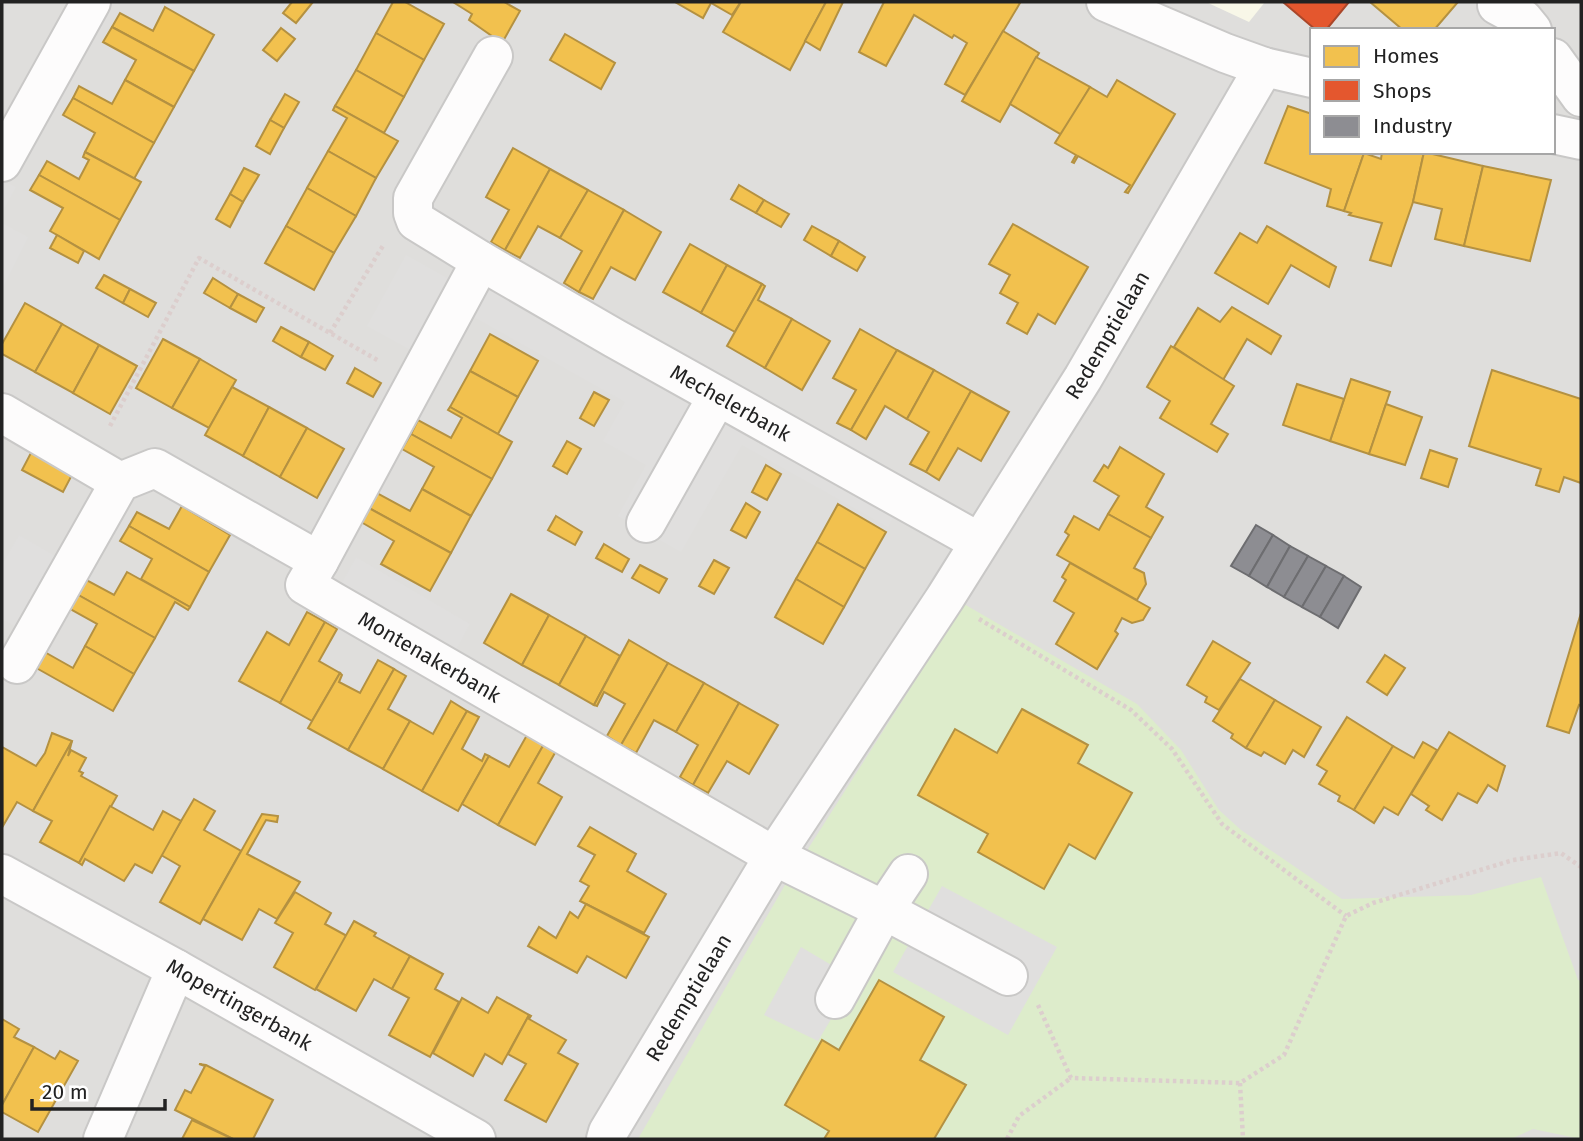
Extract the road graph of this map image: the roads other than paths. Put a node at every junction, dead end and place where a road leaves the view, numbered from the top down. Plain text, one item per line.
1 (90, 2) edge
2 (1106, 2) edge
3 (1491, 12) edge
4 (1530, 28) edge
5 (493, 56) dead end
6 (1555, 61) edge
7 (1264, 67) junction
8 (1310, 78) edge
9 (1581, 97) edge
10 (1555, 134) edge
11 (1581, 140) edge
12 (2, 162) edge
13 (481, 261) junction
14 (716, 397) junction
15 (2, 413) edge
16 (105, 473) junction
17 (646, 523) dead end
18 (979, 542) junction
19 (319, 561) junction
20 (17, 664) dead end
21 (774, 856) junction
22 (2, 874) edge
23 (908, 874) dead end
24 (884, 910) junction
25 (176, 969) junction
26 (1008, 976) road end
27 (835, 999) dead end
28 (103, 1139) edge
29 (476, 1139) edge
30 (606, 1139) edge

1 - 12 street
2 - 7 street
3 - 4 street
5 - 13 street, Mechelerbank
6 - 9 street
7 - 8 street
7 - 18 street, Redemptielaan
10 - 11 street
13 - 14 street, Mechelerbank
13 - 19 street
14 - 17 street
14 - 18 street, Mechelerbank
15 - 16 street
16 - 19 street
16 - 20 street
18 - 21 street, Redemptielaan
19 - 21 street, Montenakerbank
21 - 24 street
21 - 30 street, Redemptielaan
22 - 25 street, Mopertingerbank
23 - 24 street
24 - 26 street
24 - 27 street
25 - 28 street
25 - 29 street, Mopertingerbank

